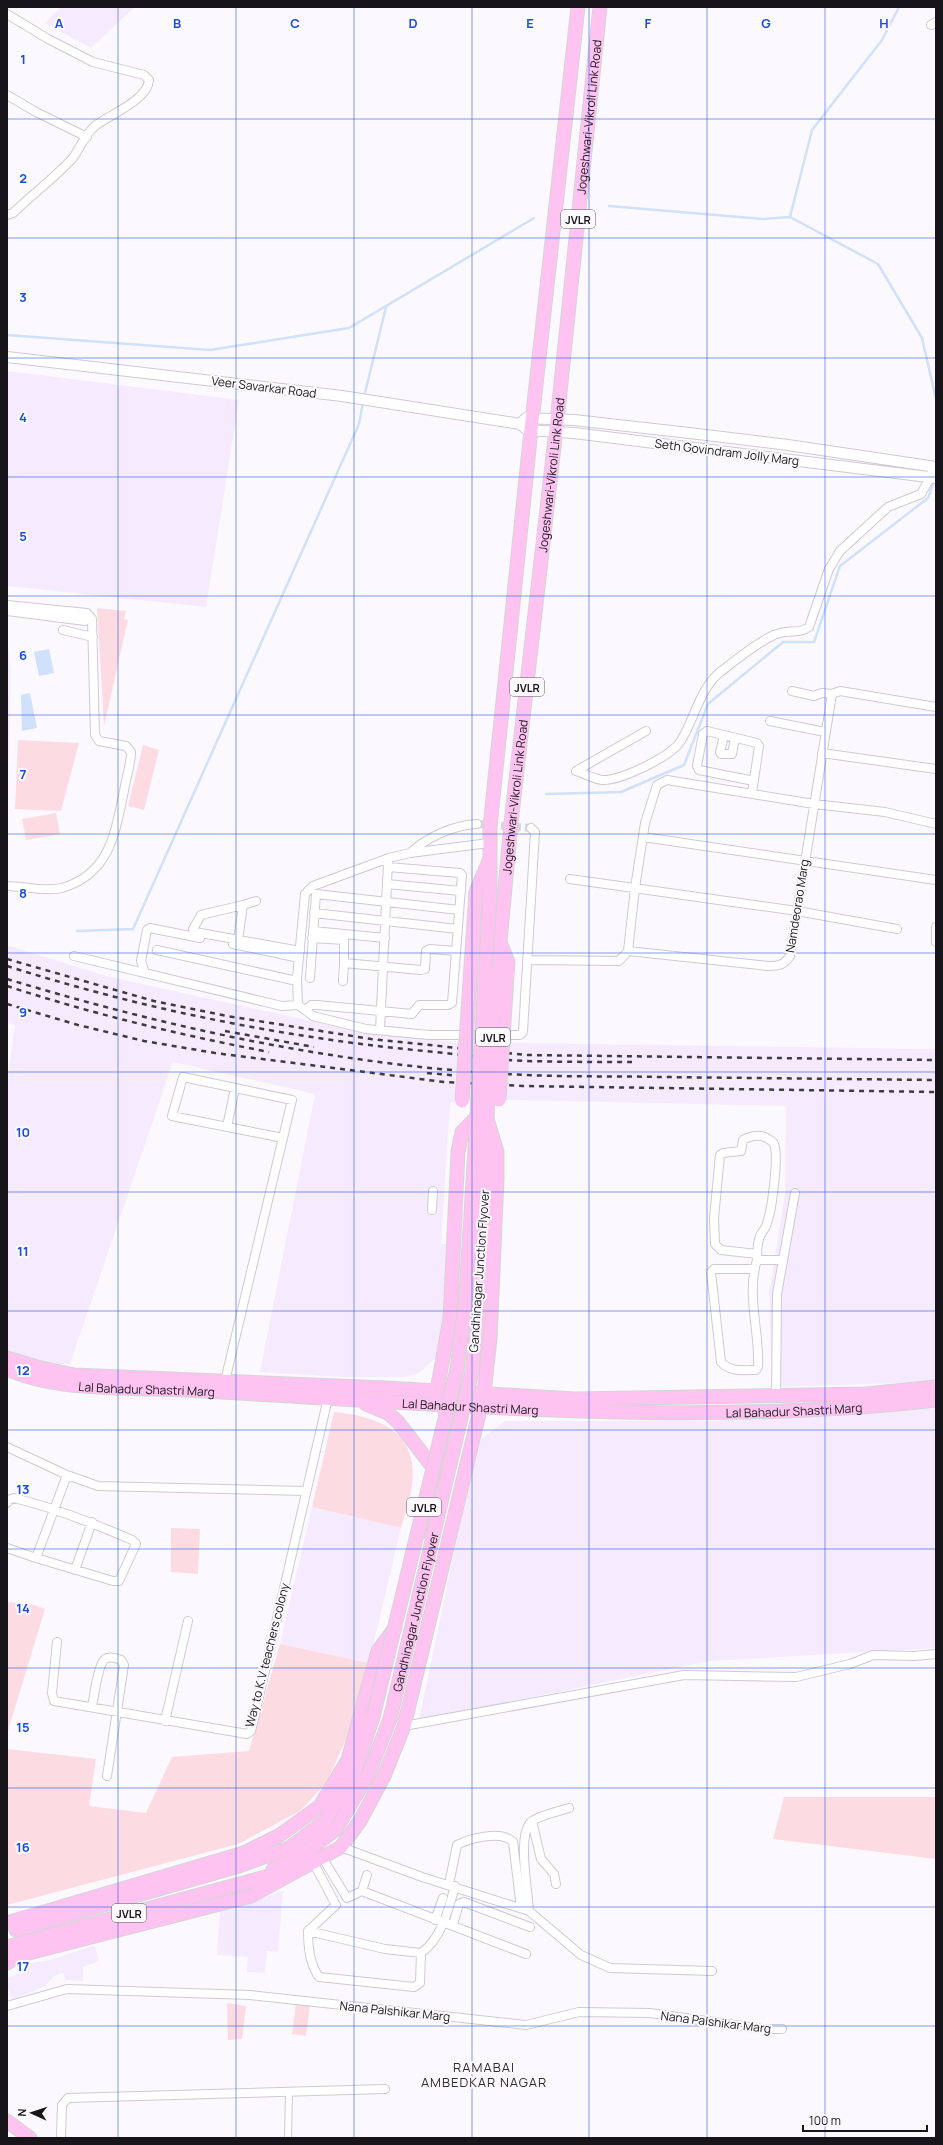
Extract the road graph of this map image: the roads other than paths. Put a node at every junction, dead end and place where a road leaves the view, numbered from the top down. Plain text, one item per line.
1 (578, 7) edge
2 (600, 7) edge
3 (7, 14) edge
4 (7, 95) edge
5 (87, 137) junction
6 (7, 215) edge
7 (7, 357) edge
8 (528, 424) junction
9 (557, 425) junction
10 (934, 467) edge
11 (933, 478) edge
12 (7, 605) edge
13 (7, 611) edge
14 (31, 611) junction
15 (63, 630) dead end
16 (93, 637) junction
17 (792, 692) dead end
18 (832, 694) junction
19 (936, 707) edge
20 (770, 721) dead end
21 (646, 731) dead end
22 (825, 732) junction
23 (724, 735) junction
24 (735, 738) junction
25 (822, 753) junction
26 (936, 768) edge
27 (754, 781) junction
28 (752, 793) junction
29 (814, 804) junction
30 (477, 824) tunnel mouth
31 (936, 824) edge
32 (531, 828) dead end
33 (643, 837) junction
34 (489, 843) junction
35 (410, 853) junction
36 (389, 858) junction
37 (491, 858) junction
38 (804, 860) junction
39 (388, 867) junction
40 (570, 879) dead end
41 (936, 880) edge
42 (387, 884) junction
43 (7, 886) edge
44 (634, 888) junction
45 (461, 891) junction
46 (256, 902) dead end
47 (386, 902) junction
48 (243, 905) junction
49 (459, 910) junction
50 (797, 911) junction
51 (314, 913) junction
52 (385, 921) junction
53 (936, 927) edge
54 (458, 929) junction
55 (898, 929) dead end
56 (313, 935) junction
57 (345, 937) junction
58 (385, 938) junction
59 (238, 940) junction
60 (936, 942) edge
61 (157, 950) dead end
62 (456, 951) junction
63 (628, 951) junction
64 (299, 954) junction
65 (74, 956) dead end
66 (528, 960) junction
67 (344, 963) junction
68 (383, 967) junction
69 (145, 973) junction
70 (310, 978) dead end
71 (342, 980) dead end
72 (297, 981) junction
73 (298, 1005) junction
74 (305, 1010) junction
75 (381, 1011) junction
76 (380, 1030) junction
77 (235, 1088) junction
78 (488, 1100) junction
79 (481, 1118) junction
80 (227, 1127) junction
81 (282, 1138) junction
82 (433, 1191) dead end
83 (795, 1193) dead end
84 (432, 1210) dead end
85 (757, 1257) junction
86 (782, 1260) junction
87 (754, 1269) junction
88 (7, 1358) edge
89 (7, 1369) edge
90 (225, 1381) junction
91 (936, 1387) edge
92 (437, 1391) junction
93 (776, 1396) junction
94 (328, 1398) junction
95 (354, 1400) junction
96 (482, 1400) junction
97 (936, 1400) edge
98 (442, 1404) junction
99 (575, 1405) junction
100 (7, 1446) edge
101 (68, 1475) junction
102 (439, 1475) junction
103 (306, 1491) junction
104 (7, 1503) edge
105 (54, 1508) junction
106 (92, 1522) junction
107 (7, 1548) edge
108 (36, 1558) junction
109 (75, 1570) junction
110 (188, 1621) dead end
111 (57, 1642) dead end
112 (936, 1654) edge
113 (92, 1707) junction
114 (116, 1711) junction
115 (165, 1722) junction
116 (404, 1726) junction
117 (107, 1776) dead end
118 (569, 1808) dead end
119 (532, 1821) junction
120 (269, 1840) junction
121 (341, 1847) junction
122 (317, 1859) junction
123 (248, 1863) junction
124 (301, 1868) junction
125 (367, 1875) dead end
126 (252, 1879) junction
127 (556, 1884) dead end
128 (452, 1885) junction
129 (362, 1891) junction
130 (347, 1898) junction
131 (443, 1898) dead end
132 (336, 1905) junction
133 (521, 1908) junction
134 (530, 1911) junction
135 (439, 1921) junction
136 (7, 1923) edge
137 (452, 1925) junction
138 (530, 1927) dead end
139 (308, 1931) junction
140 (7, 1932) edge
141 (7, 1947) edge
142 (421, 1953) junction
143 (526, 1954) dead end
144 (7, 1963) edge
145 (712, 1971) dead end
146 (7, 2006) edge
147 (782, 2029) dead end
148 (385, 2089) dead end
149 (289, 2091) junction
150 (7, 2121) edge
151 (30, 2138) edge
152 (61, 2138) edge
153 (288, 2138) edge

1 - 8 main road, Jogeshwari-Vikroli Link Road / JVLR
2 - 9 main road, Jogeshwari-Vikroli Link Road / JVLR
3 - 5 street
4 - 5 street
5 - 6 street
7 - 8 street, Veer Savarkar Road
8 - 9 street, Seth Govindram Jolly Marg
8 - 34 main road, Jogeshwari-Vikroli Link Road / JVLR
9 - 10 street
9 - 11 street, Seth Govindram Jolly Marg
9 - 78 main road, Jogeshwari-Vikroli Link Road / JVLR, bridge
10 - 11 street
11 - 21 street
12 - 14 street
13 - 14 street
14 - 16 street
15 - 16 street
16 - 43 street
17 - 18 street
18 - 19 street
18 - 22 street, Namdeorao Marg
20 - 22 street
22 - 25 street, Namdeorao Marg
23 - 24 street
23 - 24 street
23 - 27 street
24 - 27 street
25 - 26 street
25 - 29 street, Namdeorao Marg
27 - 28 street
28 - 29 street
28 - 33 street
29 - 31 street
29 - 38 street, Namdeorao Marg
30 - 35 street
32 - 66 street
33 - 38 street
33 - 44 street
34 - 35 street
34 - 37 main road, Jogeshwari-Vikroli Link Road / JVLR
35 - 36 street
36 - 39 street
36 - 64 street
37 - 78 main road, JVLR, bridge
37 - 79 main road, JVLR, bridge
38 - 41 street
38 - 50 street, Namdeorao Marg
39 - 42 street
39 - 45 street
40 - 44 street
42 - 45 street
42 - 47 street
44 - 50 street
44 - 63 street
45 - 49 street
46 - 48 street
47 - 49 street
47 - 51 street
47 - 52 street
48 - 59 street
48 - 59 street
49 - 54 street
50 - 55 street
50 - 63 street, Namdeorao Marg
51 - 52 street
51 - 56 street
52 - 54 street
52 - 58 street
53 - 60 street
54 - 62 street
56 - 57 street
56 - 70 street
57 - 58 street
57 - 67 street
58 - 68 street
59 - 64 street
61 - 72 street
62 - 68 street
62 - 75 street
63 - 66 street
64 - 69 street
64 - 72 street
65 - 69 street
66 - 76 street
67 - 68 street
67 - 71 street
68 - 75 street
69 - 73 street
72 - 73 street
73 - 74 street
74 - 75 street
74 - 76 street
75 - 76 street
77 - 80 street
77 - 80 street
77 - 81 street
78 - 79 main road, JVLR
78 - 79 main road
79 - 92 main road
79 - 96 main road
79 - 123 main road, Gandhinagar Junction Flyover / JVLR, bridge
79 - 126 main road, Gandhinagar Junction Flyover / JVLR, bridge
80 - 81 street
81 - 90 street
82 - 84 street
83 - 86 street
85 - 85 street
85 - 86 street
85 - 87 street
86 - 93 street
87 - 87 street
88 - 90 main road, Lal Bahadur Shastri Marg
89 - 94 main road, Lal Bahadur Shastri Marg
90 - 92 main road, Lal Bahadur Shastri Marg
91 - 93 main road, Lal Bahadur Shastri Marg
92 - 96 main road, Lal Bahadur Shastri Marg
92 - 98 main road
93 - 99 main road, Lal Bahadur Shastri Marg
94 - 95 main road, Lal Bahadur Shastri Marg
94 - 103 street, Way to K.V teachers colony
95 - 98 main road, Lal Bahadur Shastri Marg
95 - 102 main road
96 - 98 main road, Lal Bahadur Shastri Marg
96 - 99 main road, Lal Bahadur Shastri Marg
96 - 116 main road
97 - 99 main road, Lal Bahadur Shastri Marg
98 - 102 main road
100 - 101 street
101 - 103 street
101 - 105 street
102 - 120 main road
103 - 115 street, Way to K.V teachers colony
104 - 105 street
105 - 106 street
105 - 108 street
106 - 109 street
106 - 109 street
107 - 108 street
108 - 109 street
110 - 115 street
111 - 113 street, Way to K.V teachers colony
112 - 116 street
113 - 114 street, Way to K.V teachers colony
113 - 114 street
114 - 115 street, Way to K.V teachers colony
114 - 117 street
116 - 121 main road
118 - 119 street
119 - 127 street
119 - 134 street
120 - 123 main road
120 - 136 main road
121 - 122 main road
121 - 128 street
122 - 124 main road
122 - 130 street
122 - 132 street
123 - 140 main road, JVLR
124 - 126 main road
124 - 144 main road
125 - 129 street
126 - 141 main road, JVLR
128 - 133 street
128 - 133 street
128 - 135 street
129 - 130 street
129 - 135 street
130 - 132 street
131 - 135 street
132 - 139 street
133 - 134 street
134 - 145 street
135 - 137 street
135 - 142 street
137 - 138 street
137 - 143 street
139 - 142 street
139 - 142 street
146 - 147 street, Nana Palshikar Marg
148 - 149 street
149 - 152 street
149 - 153 street
150 - 151 main road

